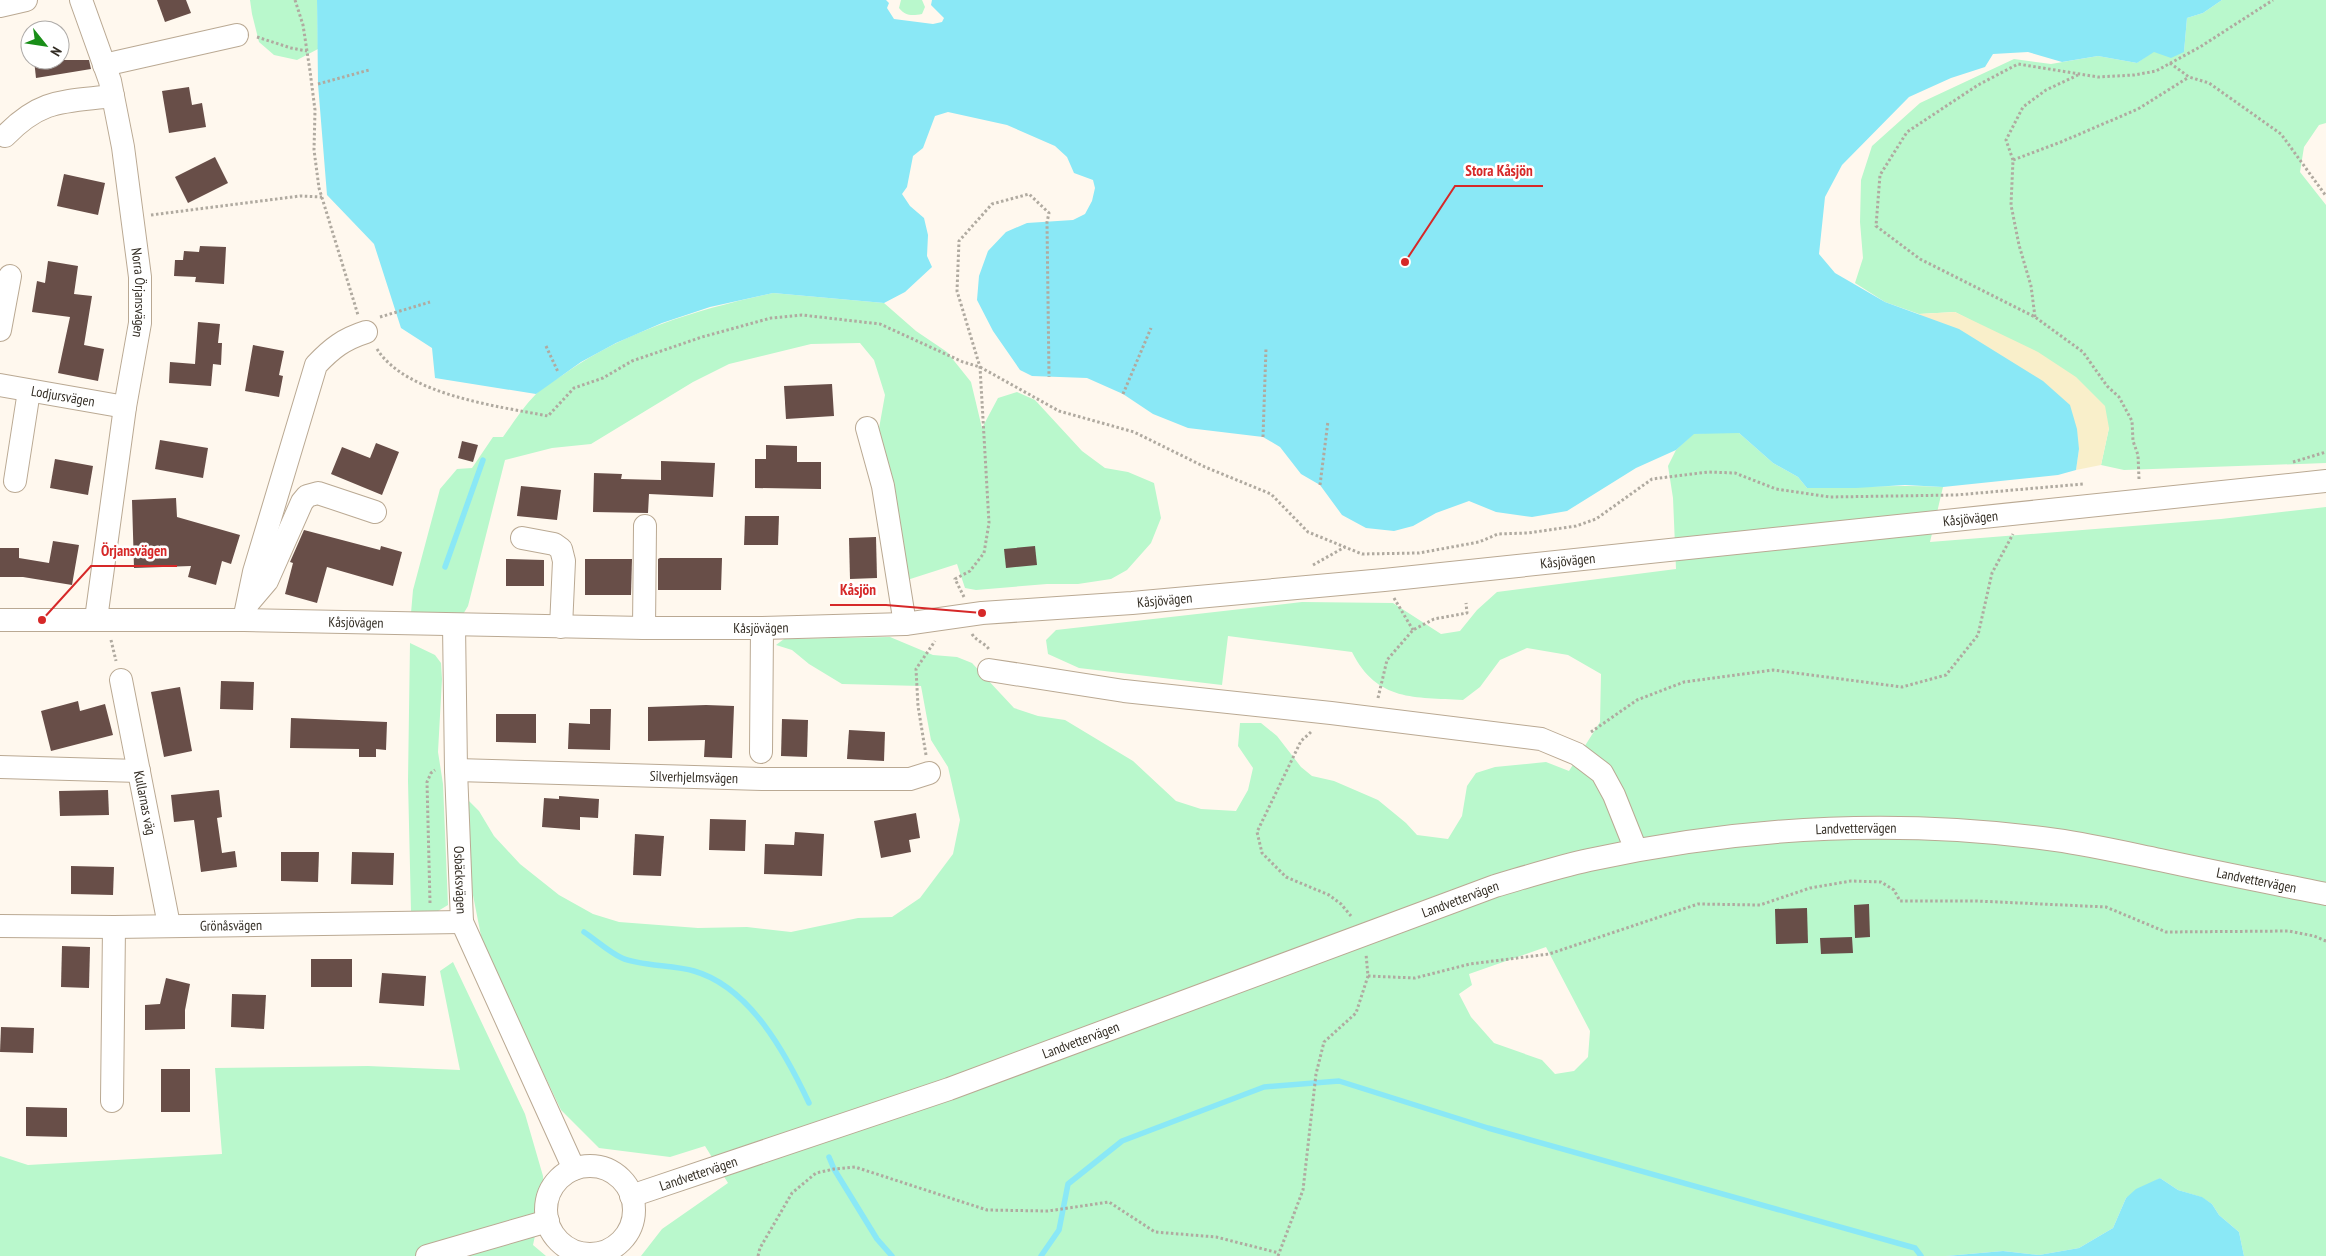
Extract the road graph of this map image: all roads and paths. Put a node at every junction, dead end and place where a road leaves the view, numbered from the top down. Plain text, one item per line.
1 (26, 0) edge
2 (80, 0) edge
3 (295, 0) edge
4 (2273, 0) edge
5 (0, 6) edge
6 (237, 35) joint
7 (307, 51) junction
8 (2170, 63) junction
9 (104, 65) junction
10 (369, 70) dead end
11 (2079, 74) junction
12 (2189, 77) junction
13 (318, 84) dead end
14 (113, 96) junction
15 (5, 136) dead end
16 (2013, 160) junction
17 (2326, 196) edge
18 (322, 197) junction
19 (133, 217) junction
20 (10, 276) dead end
21 (430, 302) dead end
22 (2034, 317) junction
23 (373, 324) junction
24 (1151, 328) dead end
25 (0, 330) edge
26 (546, 346) dead end
27 (1266, 348) dead end
28 (980, 367) junction
29 (558, 372) dead end
30 (1049, 377) dead end
31 (0, 385) edge
32 (29, 391) junction
33 (1123, 394) dead end
34 (125, 407) junction
35 (1328, 421) dead end
36 (867, 428) dead end
37 (1263, 437) dead end
38 (2326, 452) edge
39 (2290, 463) dead end
40 (2149, 478) dead end
41 (2139, 479) junction
42 (2130, 480) dead end
43 (15, 481) dead end
44 (2326, 481) edge
45 (2086, 484) dead end
46 (1320, 485) dead end
47 (375, 512) dead end
48 (2024, 514) junction
49 (645, 526) dead end
50 (522, 538) dead end
51 (1384, 580) junction
52 (1466, 603) dead end
53 (246, 611) junction
54 (966, 616) junction
55 (0, 620) edge
56 (103, 620) junction
57 (905, 624) junction
58 (454, 625) junction
59 (561, 627) junction
60 (644, 628) junction
61 (762, 628) junction
62 (1413, 630) junction
63 (942, 636) dead end
64 (989, 670) joint
65 (121, 680) joint
66 (1372, 700) dead end
67 (1332, 713) junction
68 (1591, 732) dead end
69 (761, 752) dead end
70 (0, 767) edge
71 (456, 770) junction
72 (139, 771) junction
73 (929, 773) joint
74 (1636, 850) junction
75 (2326, 894) edge
76 (430, 906) dead end
77 (1352, 916) dead end
78 (462, 922) junction
79 (170, 925) junction
80 (0, 926) edge
81 (114, 927) junction
82 (2326, 941) edge
83 (1366, 953) dead end
84 (1368, 976) junction
85 (112, 1101) dead end
86 (574, 1170) junction
87 (631, 1196) junction
88 (548, 1221) junction
89 (1279, 1255) edge
90 (427, 1256) edge
91 (758, 1256) edge

1 - 5 street
2 - 9 street, Norra Örjansvägen
3 - 7 path
4 - 8 path
6 - 7 path
6 - 9 street
7 - 18 path
8 - 11 path
8 - 12 path
9 - 14 street, Norra Örjansvägen
10 - 13 path
11 - 16 path
11 - 22 path
12 - 16 path
12 - 17 path
14 - 15 street
14 - 19 street, Norra Örjansvägen
16 - 22 path
18 - 19 path
18 - 23 path
19 - 34 street, Norra Örjansvägen
20 - 25 street
21 - 23 path
22 - 41 path
23 - 28 path
23 - 53 street
24 - 33 path
26 - 29 path
27 - 37 path
28 - 30 path
28 - 45 path
28 - 54 path
31 - 32 street, Lodjursvägen
32 - 34 street, Lodjursvägen
32 - 43 street
34 - 56 street, Norra Örjansvägen
35 - 46 path
36 - 57 street
38 - 39 path
40 - 41 path
41 - 42 path
44 - 48 street, Kåsjövägen
47 - 53 street
48 - 51 street, Kåsjövägen
48 - 68 path
49 - 60 street
50 - 59 street
51 - 54 street, Kåsjövägen
51 - 62 path
52 - 62 path
53 - 56 street, Kåsjövägen
53 - 58 street, Kåsjövägen
54 - 57 street, Kåsjövägen
54 - 64 path
55 - 56 street, Kåsjövägen
56 - 65 path
57 - 61 street, Kåsjövägen
58 - 59 street, Kåsjövägen
58 - 71 street, Osbäcksvägen
59 - 60 street, Kåsjövägen
60 - 61 street, Kåsjövägen
61 - 69 street
62 - 66 path
63 - 73 path
64 - 67 street
65 - 72 street, Kullarnas väg
67 - 74 street
67 - 77 path
70 - 72 street
71 - 73 street, Silverhjelmsvägen
71 - 76 path
71 - 78 street, Osbäcksvägen
72 - 79 street, Kullarnas väg
74 - 75 street, Landvettervägen
74 - 87 street, Landvettervägen
78 - 79 street, Grönåsvägen
78 - 86 street, Osbäcksvägen
79 - 81 street, Grönåsvägen
80 - 81 street, Grönåsvägen
81 - 85 street
82 - 84 path
83 - 84 path
84 - 89 path
86 - 87 street
86 - 88 street
87 - 88 street
88 - 90 street
89 - 91 path

